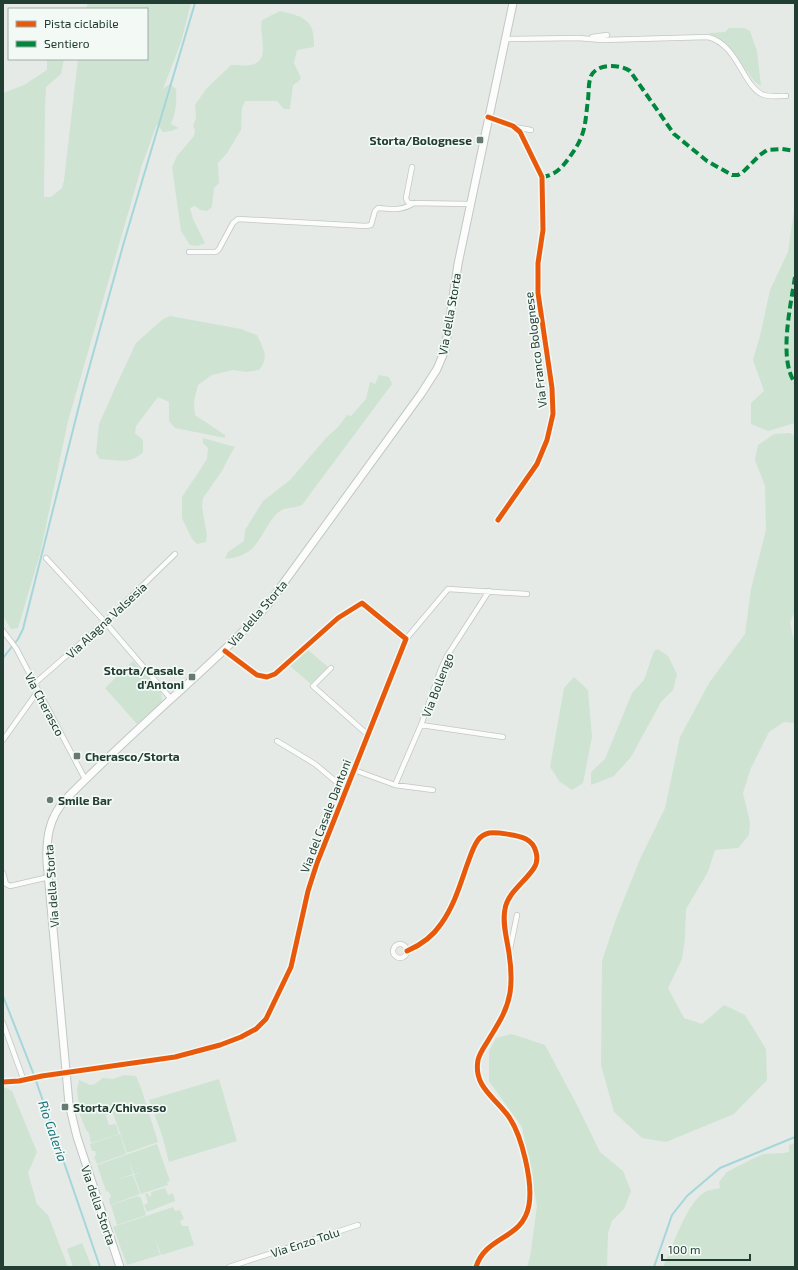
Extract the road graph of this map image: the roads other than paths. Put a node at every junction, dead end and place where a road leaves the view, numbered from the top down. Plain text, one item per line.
1 (513, 3) edge
2 (607, 35) dead end
3 (578, 38) junction
4 (505, 39) junction
5 (786, 96) dead end
6 (488, 117) junction
7 (510, 125) junction
8 (531, 130) dead end
9 (412, 167) dead end
10 (414, 203) junction
11 (470, 204) junction
12 (189, 252) dead end
13 (498, 520) dead end
14 (176, 554) dead end
15 (46, 558) dead end
16 (489, 591) junction
17 (527, 594) dead end
18 (105, 622) junction
19 (3, 631) edge
20 (406, 639) junction
21 (224, 651) junction
22 (331, 668) dead end
23 (34, 684) junction
24 (38, 691) junction
25 (172, 698) junction
26 (421, 725) junction
27 (368, 735) junction
28 (503, 737) dead end
29 (3, 740) edge
30 (277, 742) dead end
31 (354, 770) junction
32 (85, 779) junction
33 (394, 785) junction
34 (346, 790) junction
35 (433, 790) dead end
36 (3, 873) edge
37 (49, 877) junction
38 (517, 915) dead end
39 (407, 951) dead end
40 (509, 953) junction
41 (3, 1023) edge
42 (67, 1073) junction
43 (24, 1081) junction
44 (3, 1082) edge
45 (358, 1225) dead end
46 (120, 1267) edge
47 (229, 1267) edge
48 (476, 1267) edge

1 - 4 main road, Via della Storta
2 - 3 street
3 - 4 street
3 - 5 street
4 - 6 main road, Via della Storta
6 - 7 street, Via Franco Bolognese
6 - 11 main road, Via della Storta
7 - 8 street, Via Franco Bolognese
7 - 13 street, Via Franco Bolognese
9 - 10 street
10 - 11 street
10 - 12 street
11 - 21 main road, Via della Storta
14 - 18 street, Via Alagna Valsesia
15 - 18 street
16 - 17 street
16 - 20 street, Via del Casale Dantoni
16 - 26 street, Via Bollengo
18 - 23 street, Via Alagna Valsesia
18 - 25 street
19 - 23 street, Via Cherasco
20 - 21 street
20 - 27 street, Via del Casale Dantoni
21 - 25 main road, Via della Storta
22 - 27 street
23 - 24 street, Via Cherasco
24 - 29 street
24 - 32 street, Via Cherasco
25 - 32 main road, Via della Storta
26 - 28 street
26 - 33 street, Via Bollengo
27 - 31 street, Via del Casale Dantoni
30 - 34 street
31 - 33 street
31 - 34 street, Via del Casale Dantoni
32 - 37 main road, Via della Storta
33 - 35 street
34 - 42 street, Via del Casale Dantoni
36 - 37 street
37 - 42 main road, Via della Storta
38 - 40 street
39 - 40 street
40 - 48 street
41 - 43 street
42 - 43 street, Via del Casale Dantoni
42 - 46 main road, Via della Storta
43 - 44 street, Via del Casale Dantoni
45 - 47 street, Via Enzo Tolu

